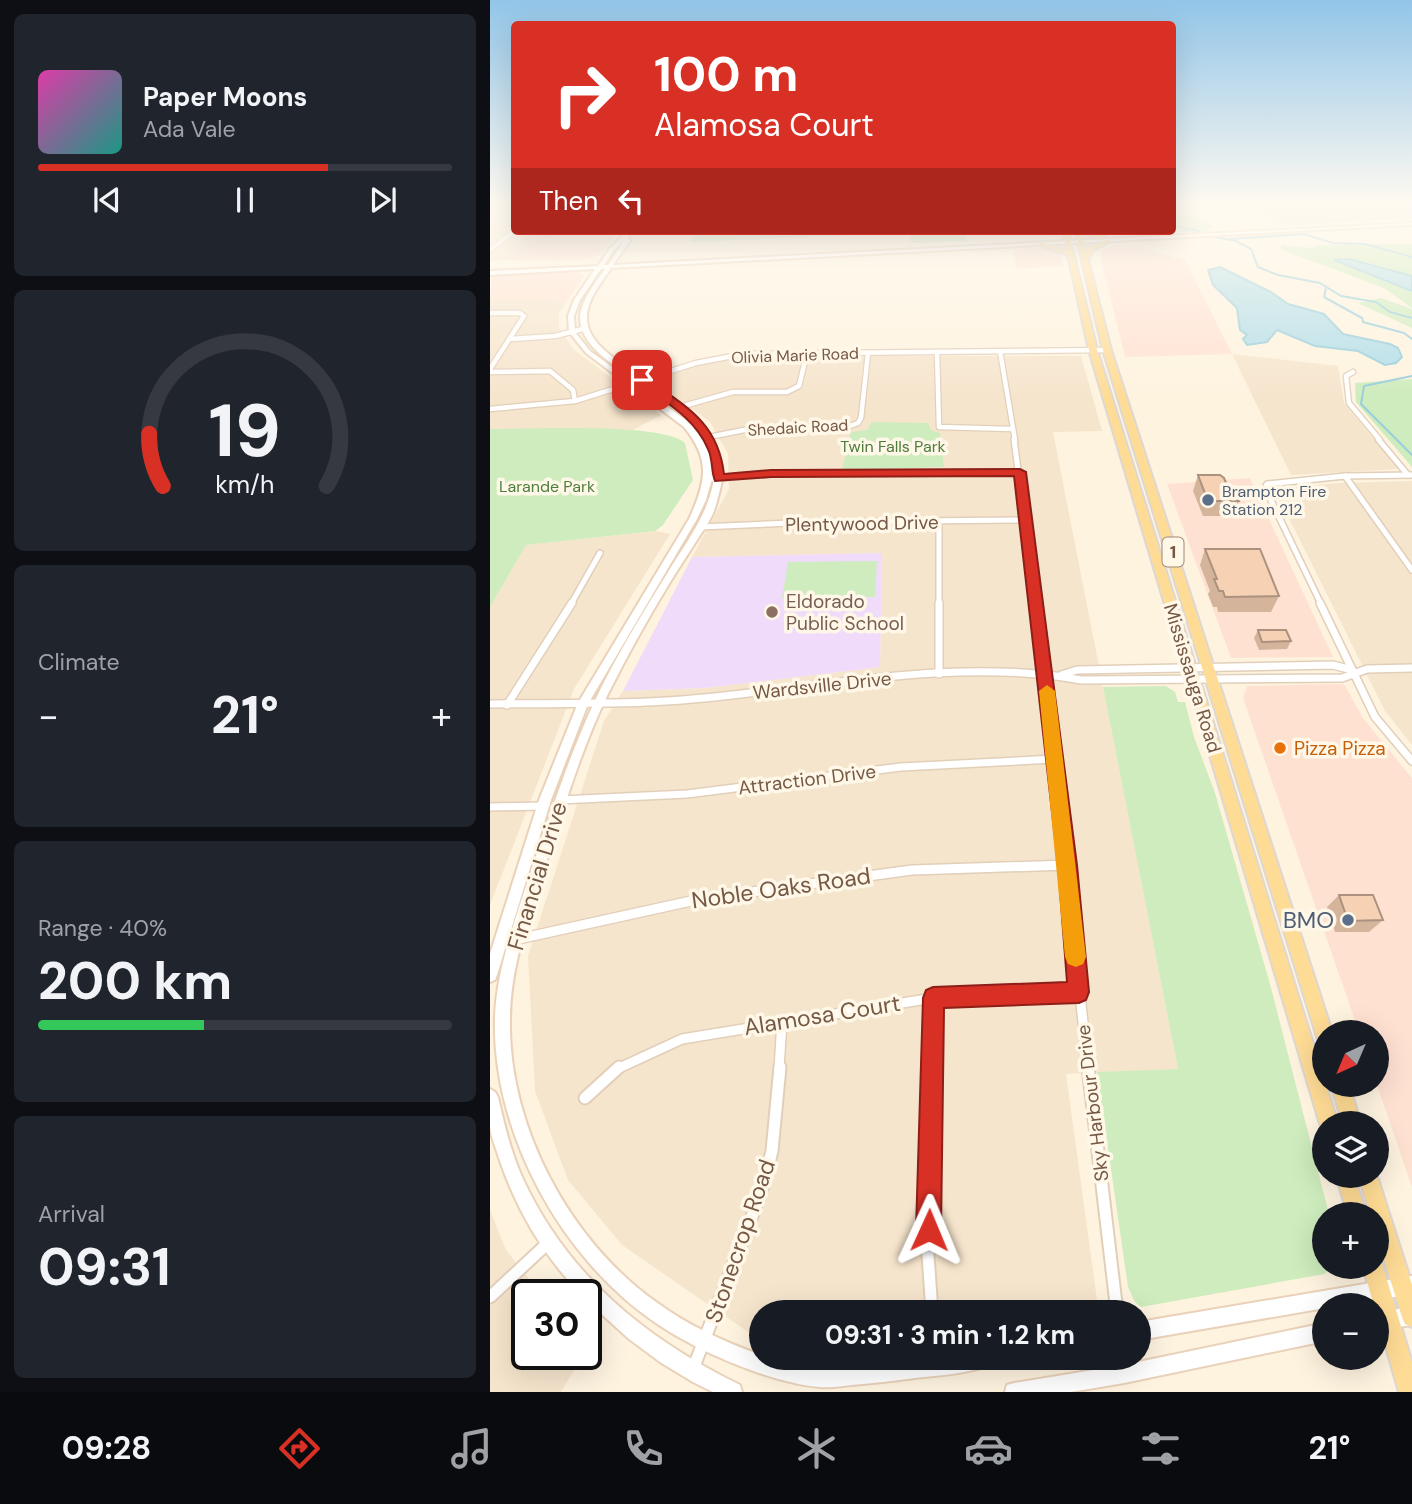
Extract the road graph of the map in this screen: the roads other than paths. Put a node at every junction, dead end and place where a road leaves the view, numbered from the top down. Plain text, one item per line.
1 (532, 270) edge
2 (598, 270) edge
3 (609, 270) edge
4 (1074, 270) edge
5 (1088, 270) edge
6 (490, 273) edge
7 (490, 313) edge
8 (583, 329) junction
9 (572, 332) junction
10 (511, 339) junction
11 (1093, 350) junction
12 (1107, 350) junction
13 (1000, 351) junction
14 (937, 352) junction
15 (807, 353) junction
16 (869, 353) junction
17 (490, 371) edge
18 (1353, 372) dead end
19 (642, 380) junction
20 (633, 383) junction
21 (575, 401) junction
22 (680, 407) junction
23 (490, 409) edge
24 (1012, 429) junction
25 (709, 437) junction
26 (1020, 472) junction
27 (1410, 475) edge
28 (1345, 476) junction
29 (719, 478) junction
30 (708, 479) junction
31 (1024, 520) junction
32 (939, 521) junction
33 (700, 527) junction
34 (600, 553) dead end
35 (1412, 570) edge
36 (1412, 668) edge
37 (1352, 670) junction
38 (1044, 673) junction
39 (1192, 673) junction
40 (1211, 673) junction
41 (939, 674) junction
42 (1060, 676) junction
43 (583, 703) junction
44 (599, 703) junction
45 (490, 704) edge
46 (507, 705) junction
47 (1054, 759) junction
48 (1412, 761) edge
49 (560, 800) junction
50 (544, 806) junction
51 (490, 807) edge
52 (1067, 865) junction
53 (516, 939) junction
54 (495, 943) edge
55 (490, 975) edge
56 (1079, 992) junction
57 (933, 998) junction
58 (1320, 1020) edge
59 (782, 1021) junction
60 (490, 1097) edge
61 (585, 1098) dead end
62 (1325, 1111) edge
63 (1372, 1188) edge
64 (549, 1242) junction
65 (1377, 1279) edge
66 (1407, 1285) edge
67 (1380, 1290) junction
68 (1380, 1293) edge
69 (490, 1297) edge
70 (931, 1300) edge
71 (1116, 1300) edge
72 (1412, 1316) edge
73 (1389, 1319) edge
74 (1151, 1329) edge
75 (1312, 1334) edge
76 (1389, 1336) edge
77 (705, 1340) junction
78 (749, 1360) edge
79 (1151, 1361) edge
80 (779, 1370) edge
81 (882, 1370) edge
82 (1106, 1370) edge
83 (691, 1373) junction
84 (733, 1392) edge
85 (1014, 1392) edge
86 (1410, 1392) edge

1 - 6 street
2 - 9 street
3 - 8 street
4 - 11 main road, Mississauga Road / 1
5 - 12 main road, Mississauga Road / 1
7 - 10 street
8 - 9 street
8 - 19 street, Financial Drive
9 - 10 street
9 - 20 street
10 - 17 street
11 - 12 street, Olivia Marie Road
11 - 13 street, Olivia Marie Road
11 - 39 main road, Mississauga Road / 1
12 - 40 main road, Mississauga Road / 1
13 - 14 street, Olivia Marie Road
13 - 24 street, Sky Harbour Drive
14 - 16 street, Olivia Marie Road
14 - 24 street
15 - 16 street, Olivia Marie Road
15 - 19 street, Olivia Marie Road
15 - 22 street
16 - 25 street, Shedaic Road
17 - 21 street
18 - 27 street
19 - 20 street, Olivia Marie Road
19 - 22 street, Financial Drive
20 - 21 street, Olivia Marie Road
20 - 30 street
21 - 23 street, Olivia Marie Road
22 - 25 street, Financial Drive
24 - 26 street, Sky Harbour Drive
25 - 29 street, Financial Drive
26 - 29 street
26 - 31 street, Sky Harbour Drive
27 - 28 street
28 - 35 street
28 - 37 street
29 - 30 street
29 - 33 street, Financial Drive
30 - 43 street, Financial Drive
31 - 32 street, Plentywood Drive
31 - 38 street, Sky Harbour Drive
32 - 33 street, Plentywood Drive
32 - 41 street
33 - 44 street, Financial Drive
34 - 46 street
36 - 37 street
37 - 40 street
37 - 40 street
37 - 48 street
38 - 41 street, Wardsville Drive
38 - 42 street, Wardsville Drive
38 - 47 street, Sky Harbour Drive
39 - 40 street
39 - 40 street
39 - 42 street, Wardsville Drive
39 - 42 street, Wardsville Drive
39 - 62 main road, Mississauga Road / 1
40 - 58 main road, Mississauga Road / 1
41 - 44 street, Wardsville Drive
43 - 44 street, Wardsville Drive
43 - 46 street, Wardsville Drive
43 - 50 street, Financial Drive
44 - 49 street, Financial Drive
45 - 46 street, Wardsville Drive
47 - 49 street, Attraction Drive
47 - 52 street, Sky Harbour Drive
49 - 53 street, Financial Drive
50 - 51 street
50 - 54 street, Financial Drive
52 - 53 street, Noble Oaks Road
52 - 56 street, Sky Harbour Drive
53 - 54 street, Noble Oaks Road
53 - 77 street, Financial Drive
54 - 55 street, Financial Drive
56 - 57 street, Alamosa Court
56 - 71 street, Sky Harbour Drive
57 - 59 street, Alamosa Court
57 - 70 street
59 - 61 street, Alamosa Court
59 - 77 street, Stonecrop Road
60 - 64 street
63 - 66 main road
64 - 69 street
64 - 83 street
65 - 67 main road
66 - 67 street
66 - 72 main road
67 - 68 main road
67 - 74 street
72 - 73 street
75 - 79 street
76 - 86 main road
77 - 78 street, Financial Drive
77 - 83 street, Stonecrop Road
80 - 81 street, Financial Drive
82 - 85 street
83 - 84 street

